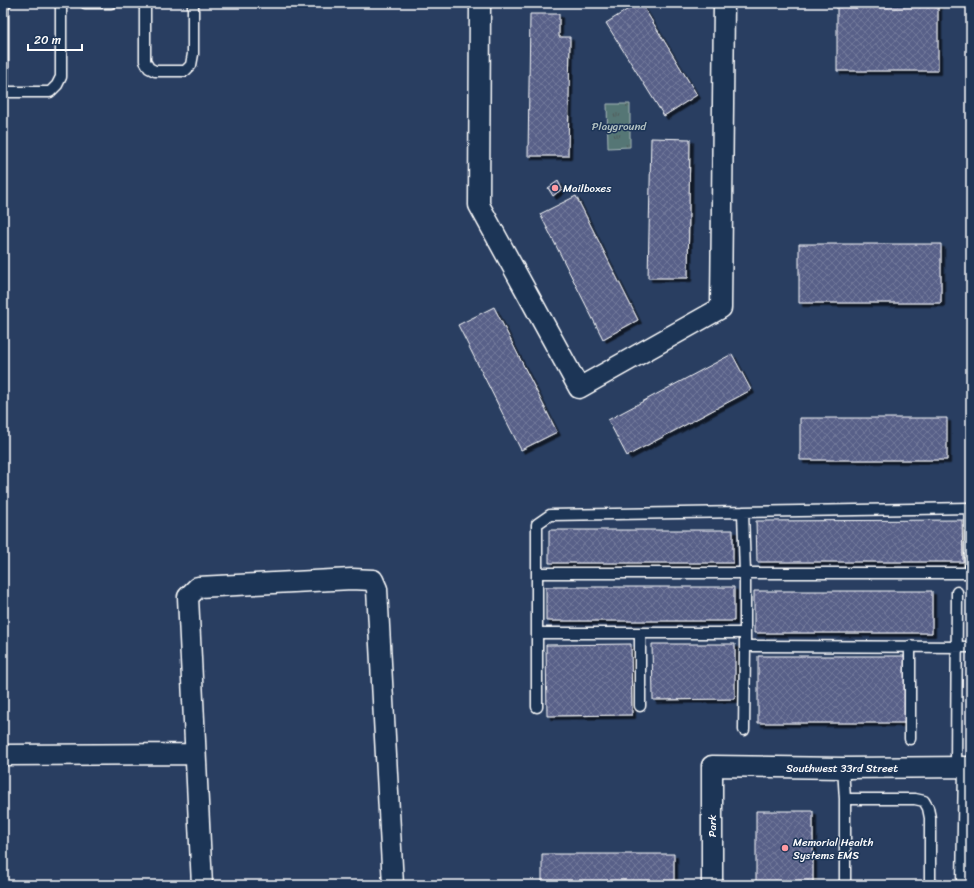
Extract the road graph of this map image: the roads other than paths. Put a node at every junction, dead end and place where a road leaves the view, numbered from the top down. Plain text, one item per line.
1 (6, 3) edge
2 (62, 3) edge
3 (85, 3) edge
4 (112, 3) edge
5 (145, 3) edge
6 (193, 3) edge
7 (480, 3) edge
8 (724, 3) edge
9 (3, 92) edge
10 (743, 512) junction
11 (537, 573) junction
12 (745, 573) junction
13 (957, 592) dead end
14 (537, 632) junction
15 (640, 633) junction
16 (745, 633) junction
17 (745, 646) junction
18 (910, 646) junction
19 (956, 646) junction
20 (971, 647) edge
21 (640, 706) dead end
22 (537, 707) dead end
23 (744, 730) dead end
24 (910, 739) dead end
25 (195, 754) junction
26 (3, 755) edge
27 (712, 766) joint
28 (843, 768) junction
29 (965, 768) edge
30 (845, 799) junction
31 (202, 885) edge
32 (393, 885) edge
33 (712, 885) edge
34 (845, 885) edge
35 (930, 885) edge
36 (967, 885) edge

1 - 9 lane
2 - 9 lane
3 - 4 lane
5 - 6 lane
7 - 8 street
10 - 11 lane
10 - 12 lane
10 - 12 lane
11 - 12 lane
11 - 14 lane
12 - 16 lane
13 - 19 lane
14 - 15 lane
14 - 22 lane
15 - 16 lane
15 - 21 lane
16 - 17 lane
17 - 18 lane
17 - 23 lane
18 - 19 lane
18 - 24 lane
19 - 20 lane
19 - 29 lane
25 - 26 street
25 - 31 street
25 - 32 street
27 - 28 street, Southwest 33rd Street
27 - 33 street, Park
28 - 29 street, Southwest 33rd Street
28 - 30 lane
29 - 36 street
30 - 34 lane
30 - 35 lane

